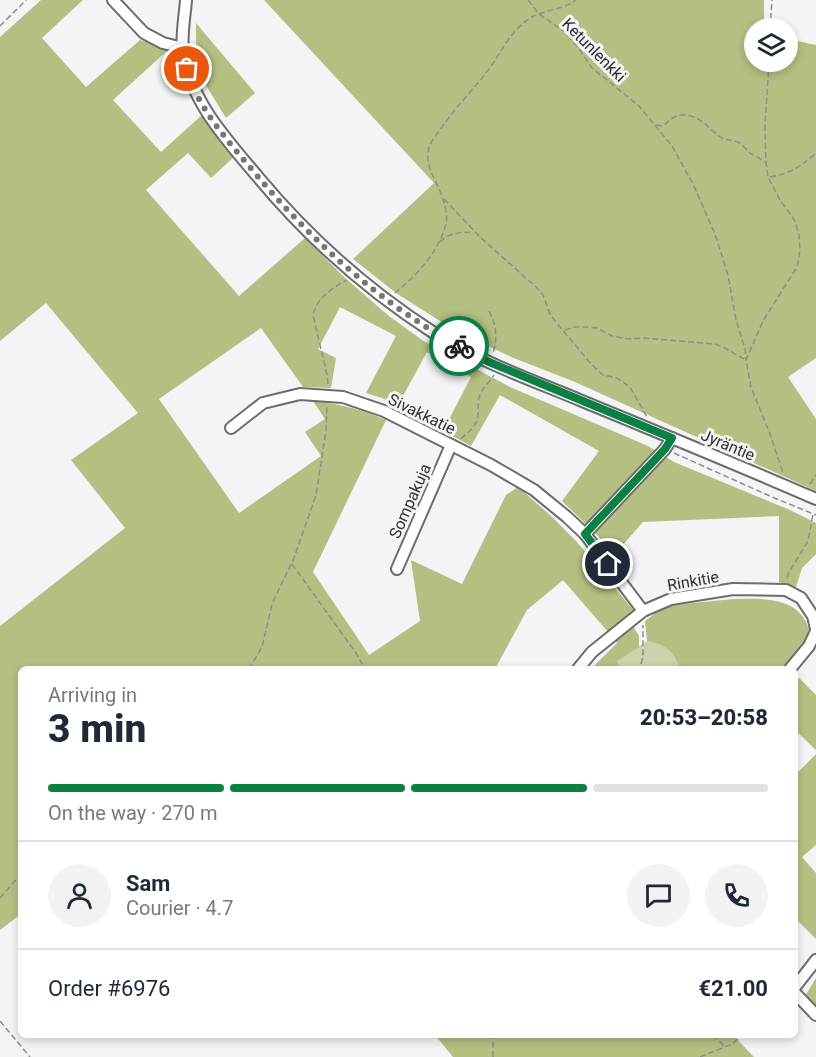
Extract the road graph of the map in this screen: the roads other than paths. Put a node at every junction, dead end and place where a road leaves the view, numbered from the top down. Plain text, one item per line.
1 (113, 0) edge
2 (186, 0) edge
3 (183, 48) junction
4 (231, 428) dead end
5 (672, 438) junction
6 (453, 446) junction
7 (816, 499) edge
8 (585, 534) junction
9 (397, 569) dead end
10 (641, 612) junction
11 (816, 630) edge
12 (580, 666) edge
13 (793, 666) edge
14 (816, 960) edge
15 (798, 983) edge
16 (798, 996) edge
17 (816, 1015) edge

1 - 3 street
2 - 3 street, Jyräntie
3 - 5 street, Jyräntie
4 - 6 street, Sivakkatie
5 - 7 street, Jyräntie
5 - 8 street
6 - 8 street, Sivakkatie
6 - 9 street, Sompakuja
8 - 10 street, Sivakkatie
10 - 11 street, Rinkitie
10 - 12 street, Rinkitie
11 - 13 street
14 - 15 street
16 - 17 street

